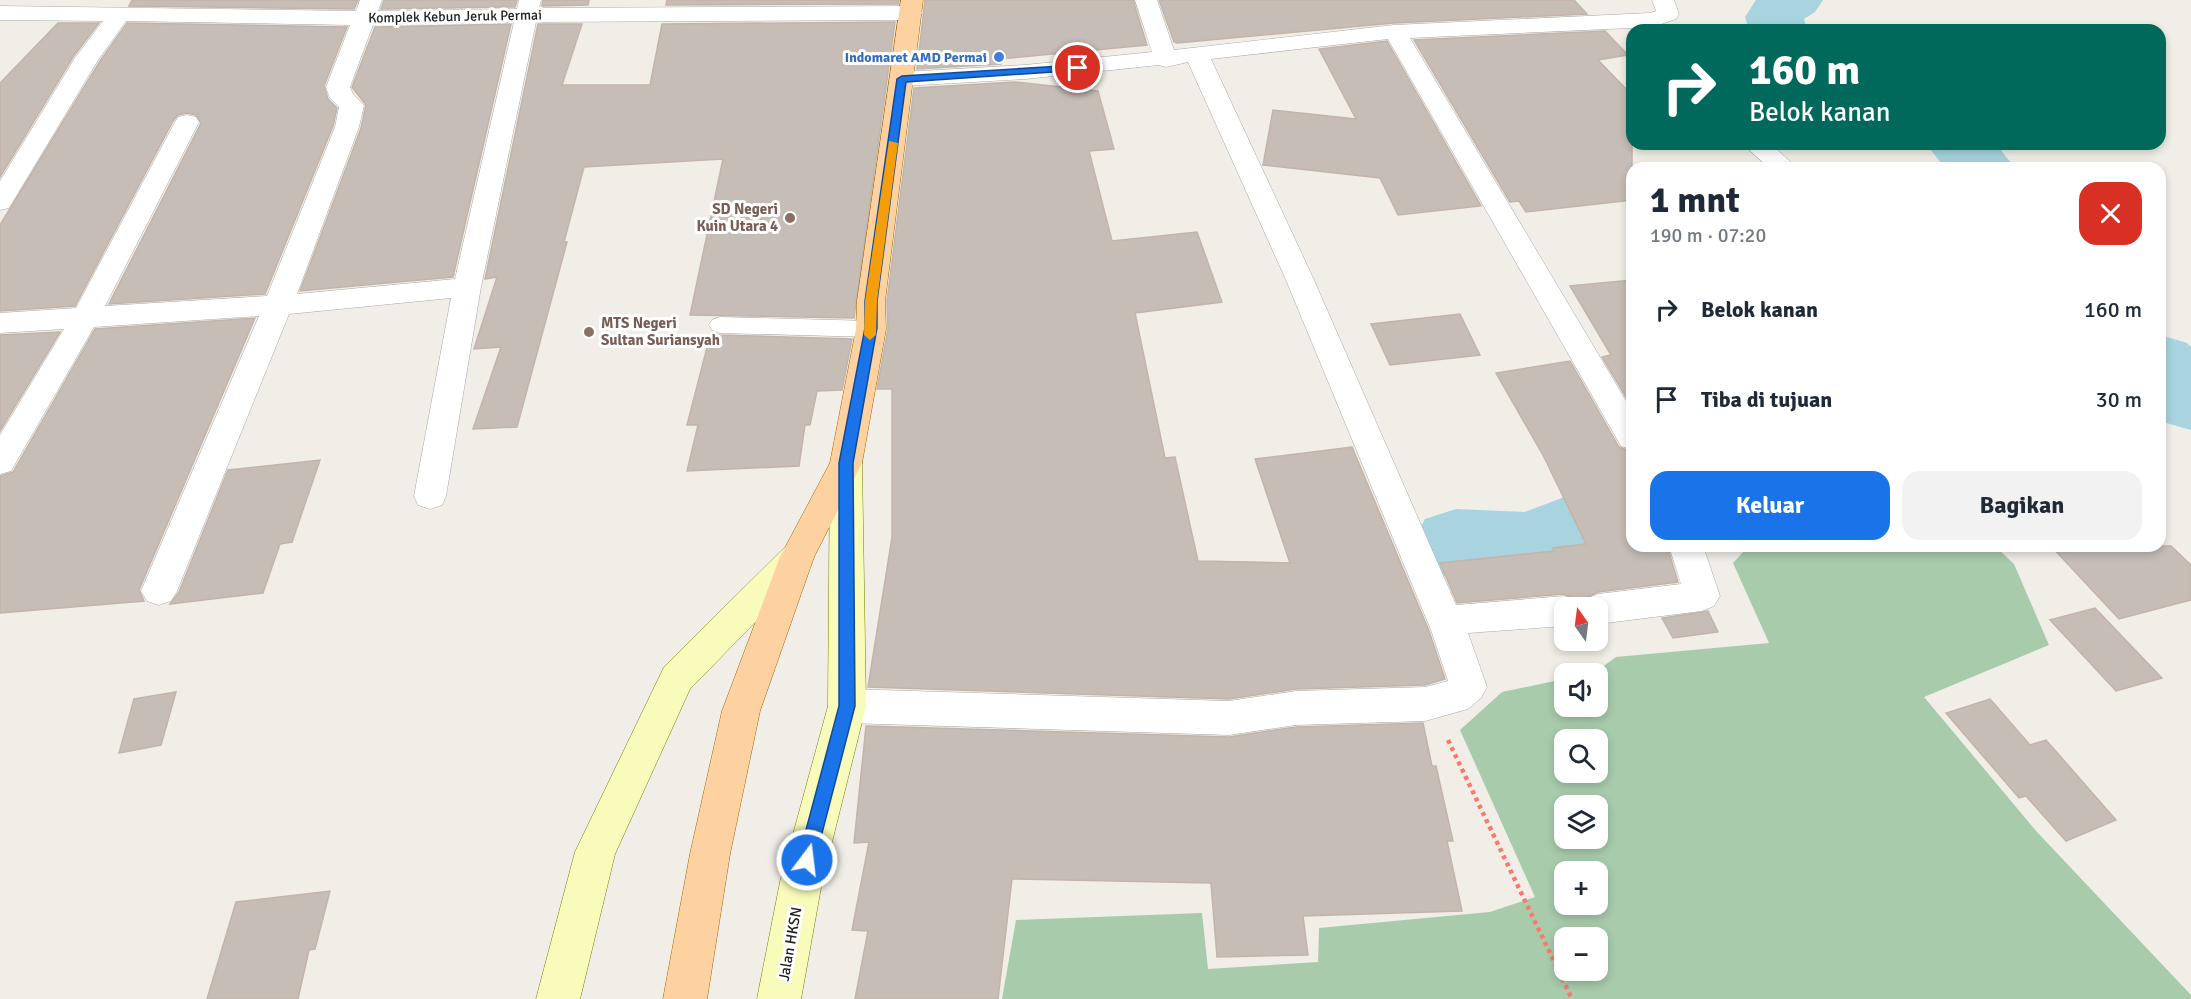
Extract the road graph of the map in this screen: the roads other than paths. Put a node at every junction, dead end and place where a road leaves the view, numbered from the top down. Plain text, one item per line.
1 (1146, 0) edge
2 (1519, 0) edge
3 (1664, 0) edge
4 (659, 6) edge
5 (217, 7) edge
6 (911, 7) edge
7 (528, 8) edge
8 (368, 9) edge
9 (0, 13) edge
10 (120, 14) junction
11 (1614, 22) junction
12 (1536, 24) junction
13 (1395, 32) junction
14 (1626, 33) edge
15 (1197, 55) junction
16 (1166, 60) junction
17 (902, 79) junction
18 (187, 122) dead end
19 (1763, 150) edge
20 (1777, 162) edge
21 (0, 202) edge
22 (467, 287) junction
23 (278, 305) junction
24 (86, 316) junction
25 (0, 323) edge
26 (720, 325) dead end
27 (871, 328) junction
28 (1626, 428) edge
29 (0, 462) edge
30 (846, 463) junction
31 (430, 496) dead end
32 (1688, 552) edge
33 (797, 557) junction
34 (159, 591) dead end
35 (1608, 608) edge
36 (1554, 612) edge
37 (1449, 630) junction
38 (847, 706) junction
39 (558, 999) edge
40 (685, 999) edge
41 (779, 999) edge

1 - 16 street
2 - 12 street
3 - 11 street
4 - 6 street, Komplek Kebun Jeruk Permai
4 - 7 street, Komplek Kebun Jeruk Permai
5 - 8 street, Komplek Kebun Jeruk Permai
5 - 10 street, Komplek Kebun Jeruk Permai
6 - 17 main road, Jalan HKSN
7 - 8 street, Komplek Kebun Jeruk Permai
7 - 22 street
8 - 23 street
9 - 10 street, Komplek Kebun Jeruk Permai
10 - 21 street
11 - 12 street
11 - 14 street
12 - 13 street
13 - 15 street
13 - 28 street
15 - 16 street
15 - 37 street
16 - 17 street
17 - 27 main road, Jalan HKSN
18 - 24 street
19 - 20 street
22 - 23 street
22 - 31 street
23 - 24 street
23 - 34 street
24 - 25 street
24 - 29 street
26 - 27 lane
27 - 30 main road, Jalan HKSN
30 - 33 main road
30 - 38 street, Jalan HKSN
32 - 35 street
33 - 39 street
33 - 40 main road
36 - 37 street
37 - 38 street
38 - 41 street, Jalan HKSN

